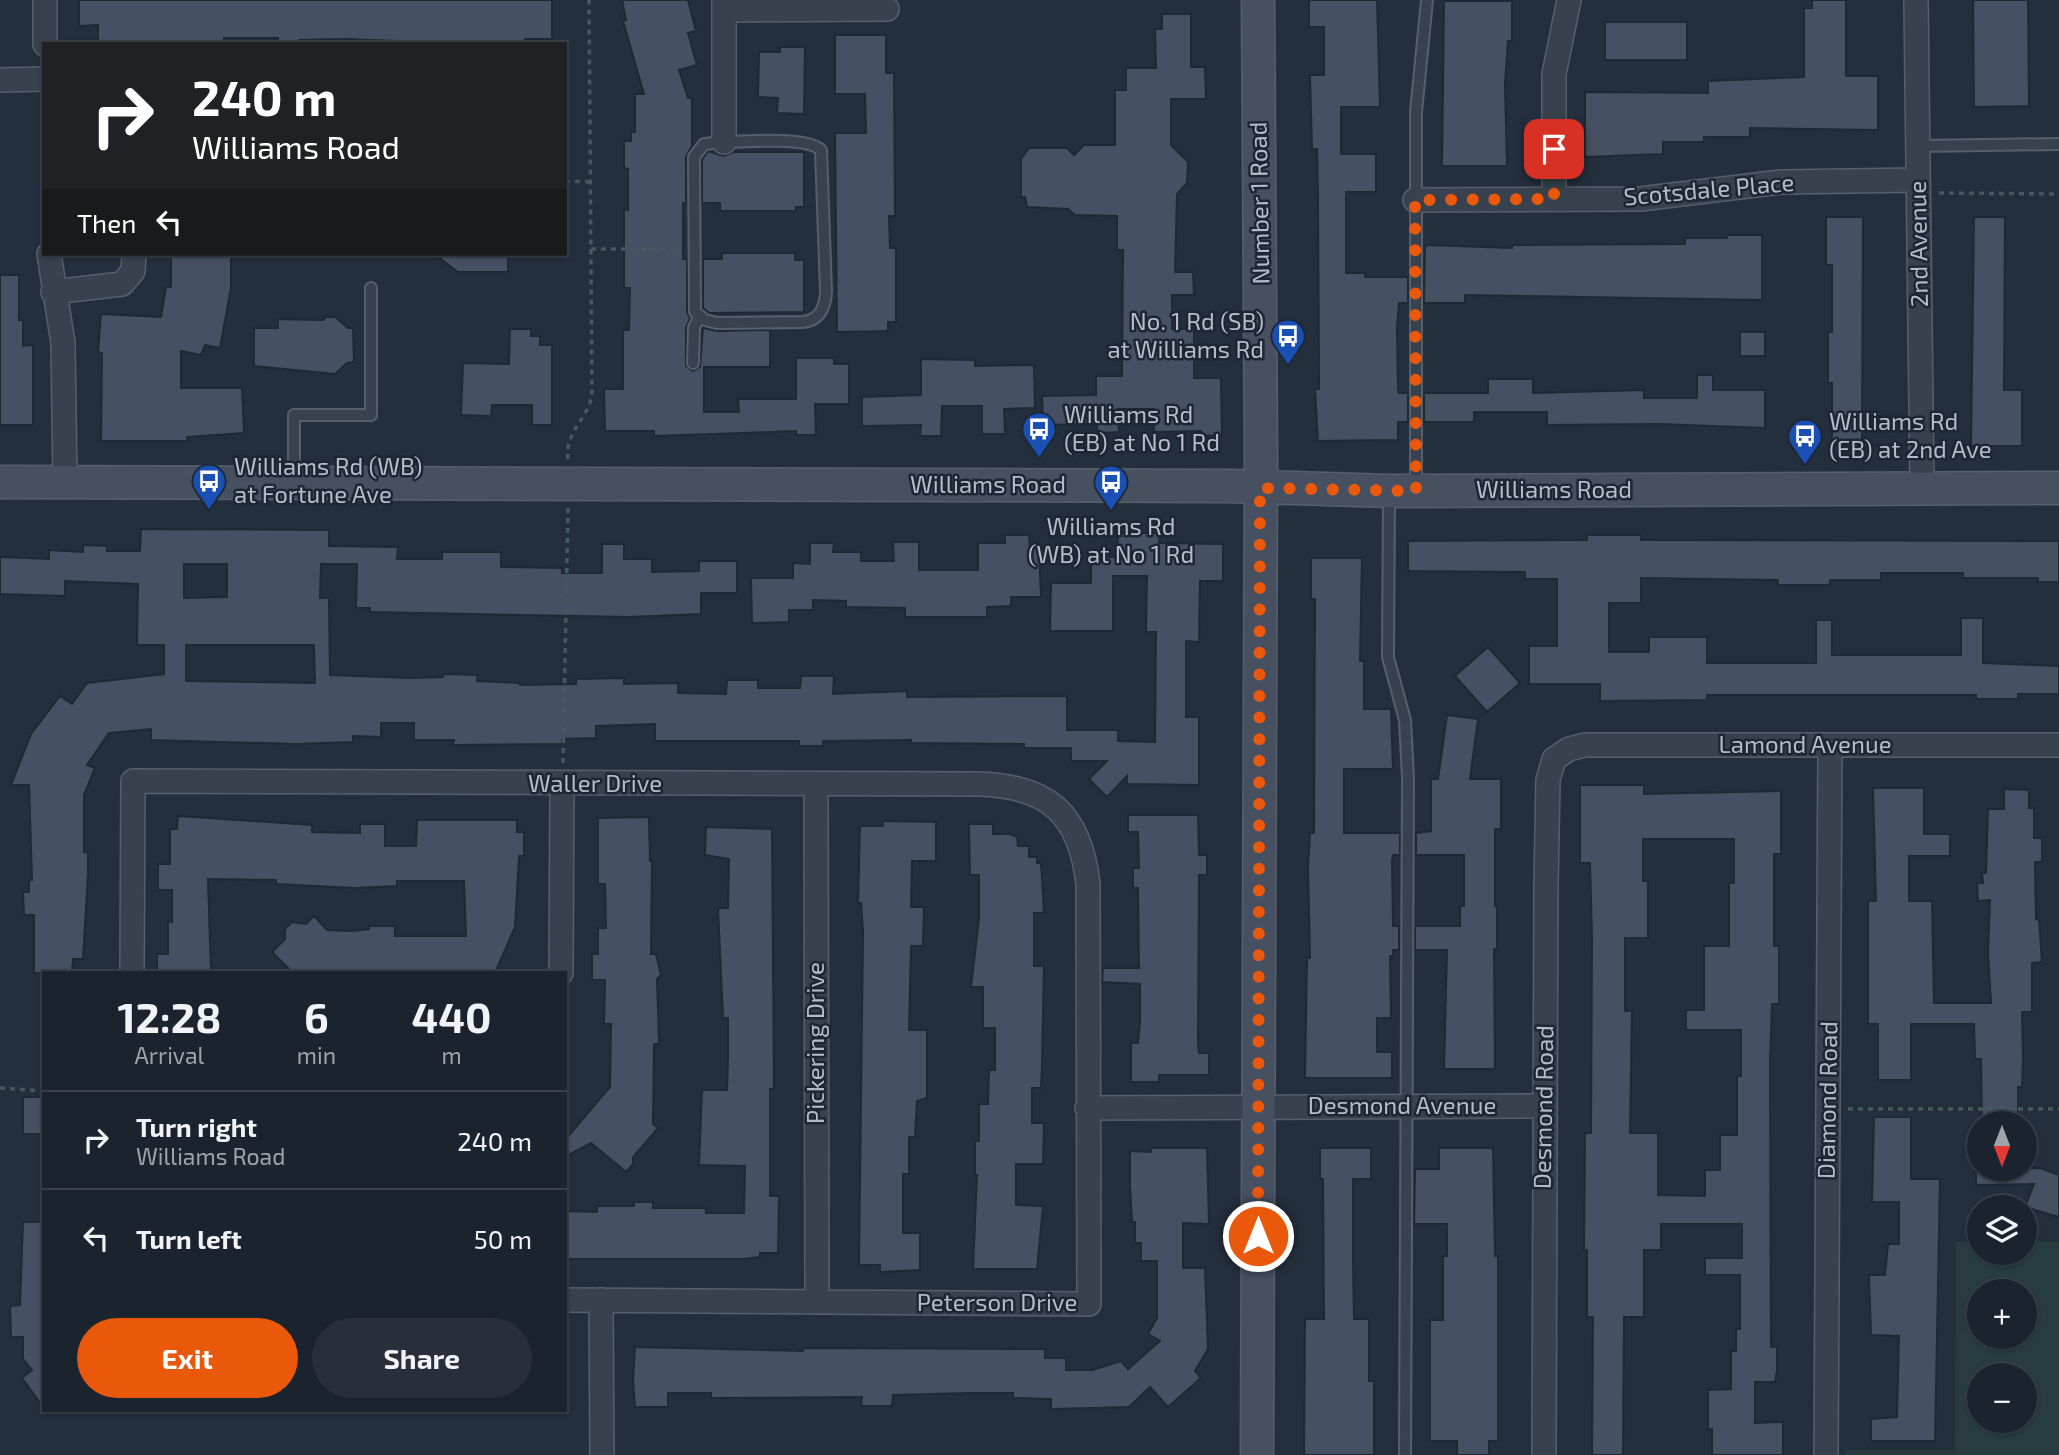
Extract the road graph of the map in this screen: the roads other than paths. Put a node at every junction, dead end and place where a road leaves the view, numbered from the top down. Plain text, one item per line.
1 (45, 0) edge
2 (1258, 0) edge
3 (1427, 0) edge
4 (1569, 0) edge
5 (1916, 0) edge
6 (724, 5) edge
7 (887, 9) dead end
8 (46, 42) edge
9 (0, 79) edge
10 (42, 79) edge
11 (724, 142) junction
12 (2059, 144) edge
13 (1918, 146) junction
14 (1919, 187) junction
15 (1554, 199) junction
16 (1415, 200) junction
17 (49, 256) edge
18 (134, 256) edge
19 (371, 288) dead end
20 (53, 292) junction
21 (699, 317) junction
22 (693, 363) dead end
23 (0, 482) edge
24 (65, 482) junction
25 (294, 483) junction
26 (1260, 488) junction
27 (1922, 488) junction
28 (2059, 488) edge
29 (1402, 491) junction
30 (2059, 744) edge
31 (1830, 746) junction
32 (1553, 759) joint
33 (563, 776) junction
34 (816, 784) junction
35 (1052, 805) joint
36 (132, 971) edge
37 (561, 971) edge
38 (1407, 1105) junction
39 (1258, 1106) junction
40 (1545, 1106) junction
41 (1087, 1108) junction
42 (567, 1300) edge
43 (601, 1300) junction
44 (817, 1302) junction
45 (602, 1455) edge
46 (1257, 1455) edge
47 (1405, 1455) edge
48 (1544, 1455) edge
49 (1826, 1455) edge

1 - 8 street
2 - 26 street, Number 1 Road
3 - 16 lane
4 - 15 street
5 - 13 street, 2nd Avenue
6 - 7 street
6 - 11 street
9 - 10 street
11 - 21 lane
11 - 21 lane
12 - 13 lane
13 - 14 street, 2nd Avenue
14 - 15 street, Scotsdale Place
14 - 27 street, 2nd Avenue
15 - 16 street, Scotsdale Place
16 - 29 lane
17 - 20 street
18 - 20 street
19 - 25 lane
20 - 24 street
21 - 22 lane
23 - 24 street, Williams Road
24 - 25 street, Williams Road
25 - 26 street, Williams Road
26 - 29 street, Williams Road
26 - 39 street, Number 1 Road
27 - 28 street, Williams Road
27 - 29 street, Williams Road
29 - 38 lane
30 - 31 street, Lamond Avenue
31 - 32 street, Lamond Avenue
31 - 49 street, Diamond Road
32 - 40 street, Desmond Road
33 - 34 street, Waller Drive
33 - 36 street, Waller Drive
33 - 37 street
34 - 35 street, Waller Drive
34 - 44 street, Pickering Drive
35 - 41 street, Peterson Drive
38 - 39 street, Desmond Avenue
38 - 40 street, Desmond Avenue
38 - 47 lane
39 - 41 street, Desmond Avenue
39 - 46 street, Number 1 Road
40 - 48 street, Desmond Road
41 - 44 street, Peterson Drive
42 - 43 street, Peterson Drive
43 - 44 street, Peterson Drive
43 - 45 street

